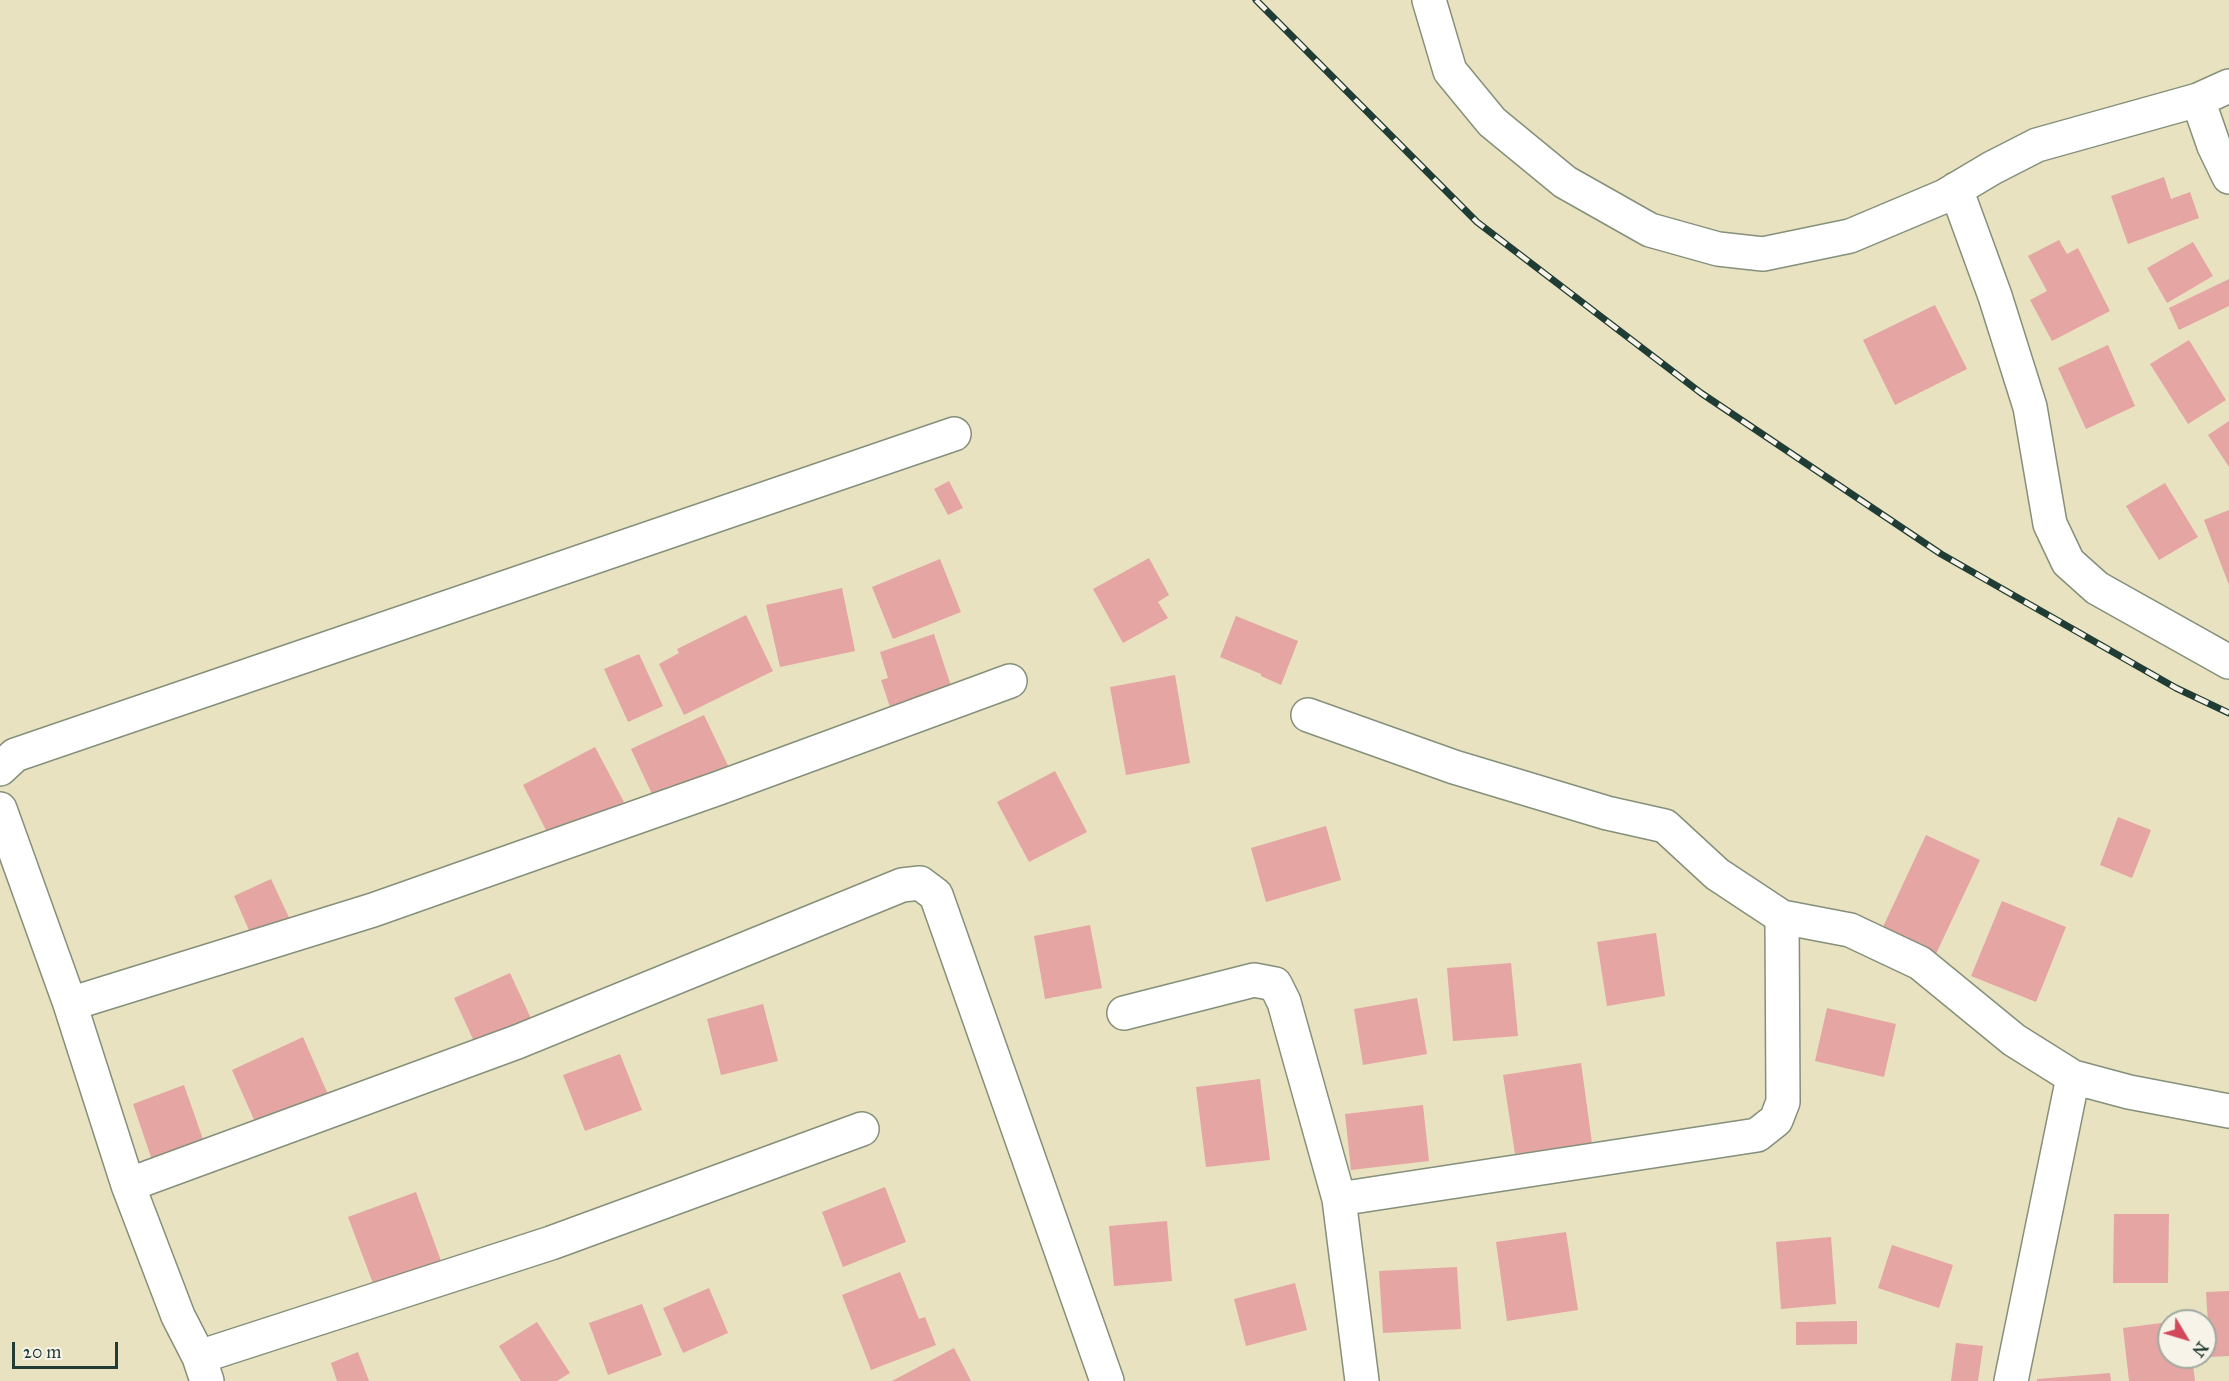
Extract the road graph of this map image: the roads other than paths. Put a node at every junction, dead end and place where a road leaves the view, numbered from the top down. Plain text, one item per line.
1 (1429, 0) edge
2 (2229, 86) edge
3 (2198, 100) junction
4 (2229, 177) edge
5 (1956, 189) junction
6 (954, 434) dead end
7 (2229, 662) edge
8 (1010, 681) dead end
9 (1308, 716) dead end
10 (0, 769) edge
11 (0, 809) edge
12 (1782, 917) junction
13 (70, 1004) junction
14 (1124, 1013) dead end
15 (2073, 1077) junction
16 (2229, 1111) edge
17 (862, 1129) dead end
18 (128, 1185) junction
19 (1340, 1199) junction
20 (203, 1369) edge
21 (1107, 1381) edge
22 (1362, 1381) edge
23 (2011, 1381) edge

1 - 5 street
2 - 3 street
3 - 4 street
3 - 5 street
5 - 7 street
6 - 10 street
8 - 13 street
9 - 12 street
11 - 13 street
12 - 15 street
12 - 19 street
13 - 18 street
14 - 19 street
15 - 16 street
15 - 23 street
17 - 20 street
18 - 20 street
18 - 21 street
19 - 22 street

